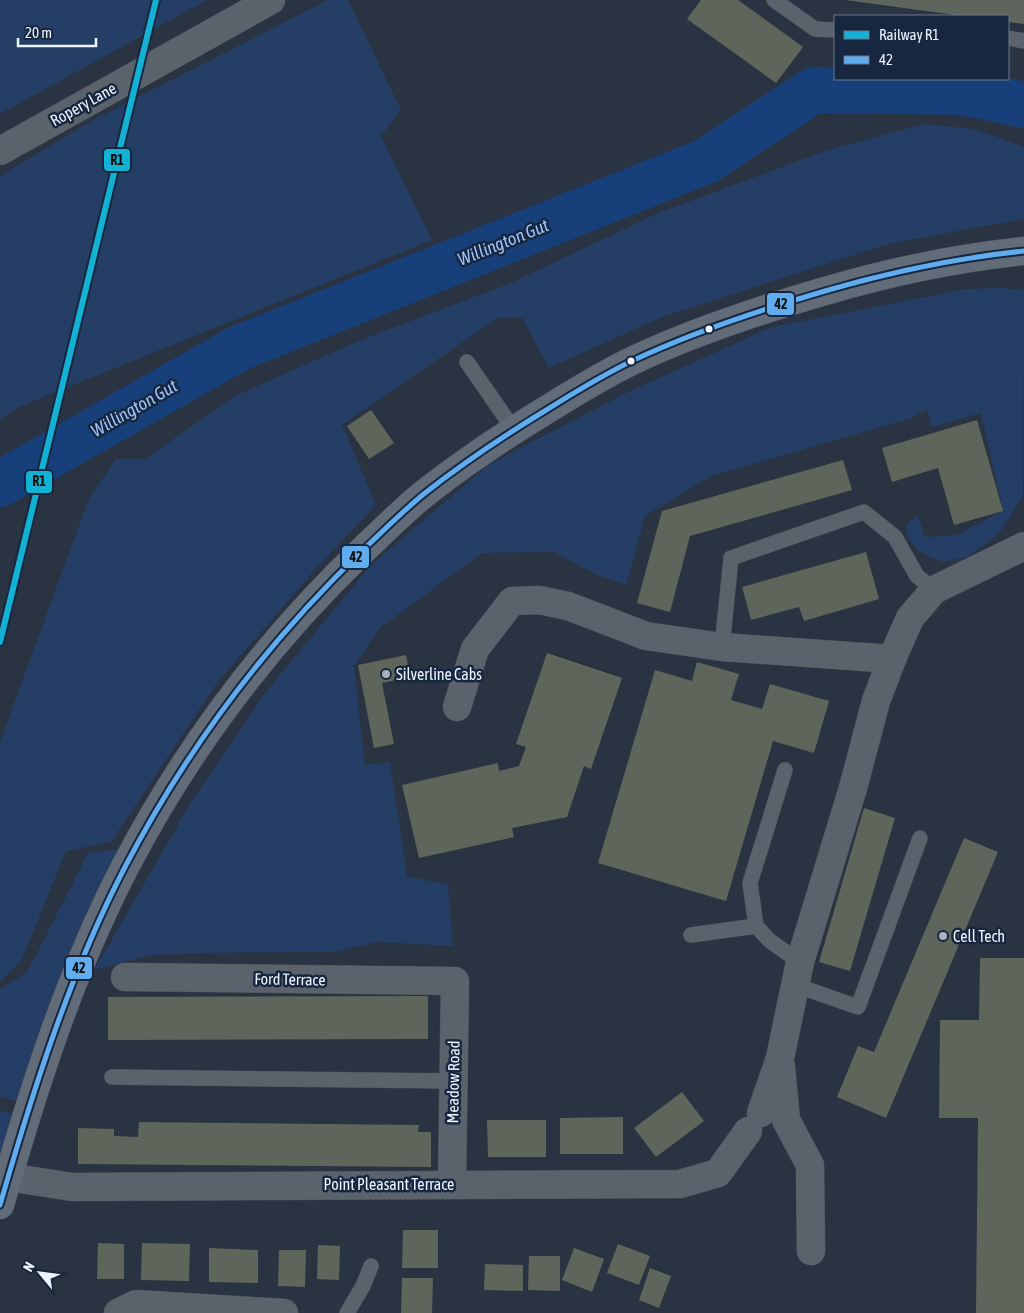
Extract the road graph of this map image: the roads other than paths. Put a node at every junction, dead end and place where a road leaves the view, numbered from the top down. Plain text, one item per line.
1 (271, 0) edge
2 (774, 0) edge
3 (834, 30) edge
4 (1009, 38) edge
5 (1024, 41) edge
6 (0, 151) edge
7 (1024, 250) edge
8 (467, 362) dead end
9 (514, 430) junction
10 (1024, 546) edge
11 (934, 590) junction
12 (722, 646) junction
13 (892, 659) junction
14 (458, 707) dead end
15 (785, 770) dead end
16 (920, 838) dead end
17 (756, 926) junction
18 (691, 935) dead end
19 (797, 974) junction
20 (124, 977) dead end
21 (455, 981) joint
22 (780, 1058) junction
23 (112, 1077) dead end
24 (453, 1081) junction
25 (8, 1178) junction
26 (452, 1184) junction
27 (0, 1205) edge
28 (811, 1252) dead end
29 (371, 1266) dead end
30 (118, 1313) edge
31 (284, 1313) edge
32 (346, 1313) edge

1 - 6 street, Ropery Lane
2 - 3 lane
4 - 5 lane
7 - 9 main road
8 - 9 lane
9 - 25 main road
10 - 11 street
11 - 12 lane
11 - 13 street
12 - 13 street
12 - 14 street
13 - 19 street
15 - 17 lane
16 - 19 lane
17 - 18 lane
17 - 19 lane
19 - 22 street
20 - 21 street, Ford Terrace
21 - 24 street, Meadow Road
22 - 26 street, Point Pleasant Terrace
22 - 28 street
23 - 24 lane
24 - 26 street, Meadow Road
25 - 26 street, Point Pleasant Terrace
25 - 27 main road
29 - 32 lane
30 - 31 street

